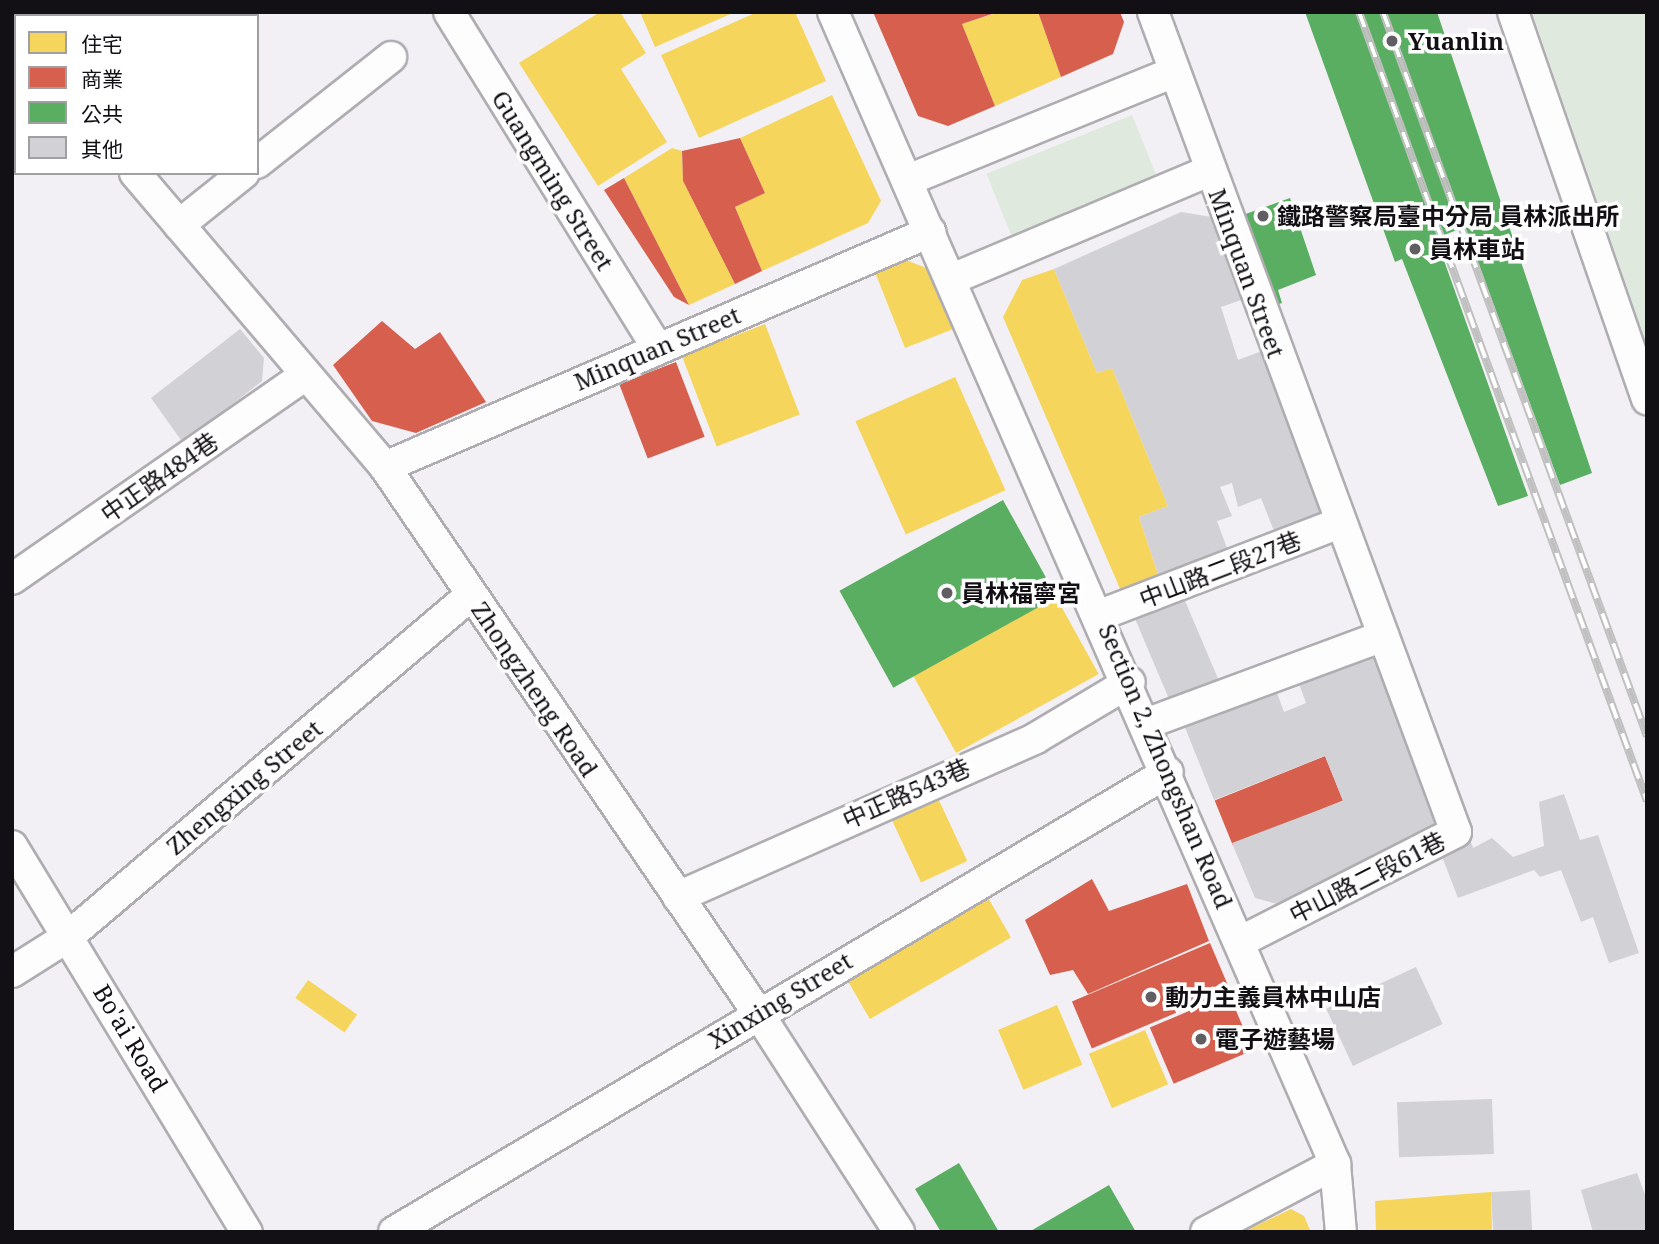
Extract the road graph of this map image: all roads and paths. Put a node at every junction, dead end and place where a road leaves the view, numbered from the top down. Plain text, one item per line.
1 (449, 12) edge
2 (833, 12) edge
3 (1153, 12) edge
4 (1513, 12) edge
5 (391, 57) dead end
6 (1174, 72) junction
7 (259, 161) edge
8 (1209, 171) junction
9 (137, 175) edge
10 (242, 175) edge
11 (908, 180) junction
12 (179, 225) junction
13 (930, 232) junction
14 (952, 279) junction
15 (657, 348) junction
16 (306, 375) junction
17 (1647, 400) edge
18 (385, 467) junction
19 (1340, 523) junction
20 (12, 579) edge
21 (471, 595) junction
22 (1100, 615) junction
23 (1383, 636) junction
24 (1130, 682) junction
25 (1148, 723) junction
26 (1168, 772) junction
27 (12, 846) edge
28 (678, 897) junction
29 (69, 936) junction
30 (1241, 941) junction
31 (12, 972) edge
32 (758, 1013) junction
33 (1335, 1164) junction
34 (247, 1232) edge
35 (394, 1232) edge
36 (899, 1232) edge
37 (1206, 1232) edge
38 (1341, 1232) edge

1 - 15 street, Guangming Street
2 - 11 street, Section 2, Zhongshan Road
3 - 6 street
4 - 17 street
5 - 7 street
6 - 8 street
6 - 11 street
8 - 14 street, Minquan Street
8 - 19 street, Minquan Street
9 - 12 street, Zhongzheng Road
10 - 12 street
11 - 13 street, Section 2, Zhongshan Road
12 - 16 street, Zhongzheng Road
13 - 14 street, Section 2, Zhongshan Road
13 - 15 street, Minquan Street
14 - 22 street, Section 2, Zhongshan Road
15 - 18 street, Minquan Street
16 - 18 street, Zhongzheng Road
16 - 20 street, 中正路484巷
18 - 21 street, Zhongzheng Road
19 - 22 street, 中山路二段27巷
19 - 23 street, Minquan Street
21 - 28 street, Zhongzheng Road
21 - 29 street, Zhengxing Street
22 - 24 street, Section 2, Zhongshan Road
23 - 25 street
23 - 30 street, 中山路二段61巷
24 - 25 street, Section 2, Zhongshan Road
24 - 28 street, 中正路543巷
25 - 26 street, Section 2, Zhongshan Road
26 - 30 street, Section 2, Zhongshan Road
26 - 32 street, Xinxing Street
27 - 29 street, Bo'ai Road
28 - 32 street, Zhongzheng Road
29 - 31 street, Zhengxing Street
29 - 34 street, Bo'ai Road
30 - 33 street, Section 2, Zhongshan Road
32 - 35 street, Xinxing Street
32 - 36 street, Zhongzheng Road
33 - 37 street
33 - 38 street, Section 2, Zhongshan Road

